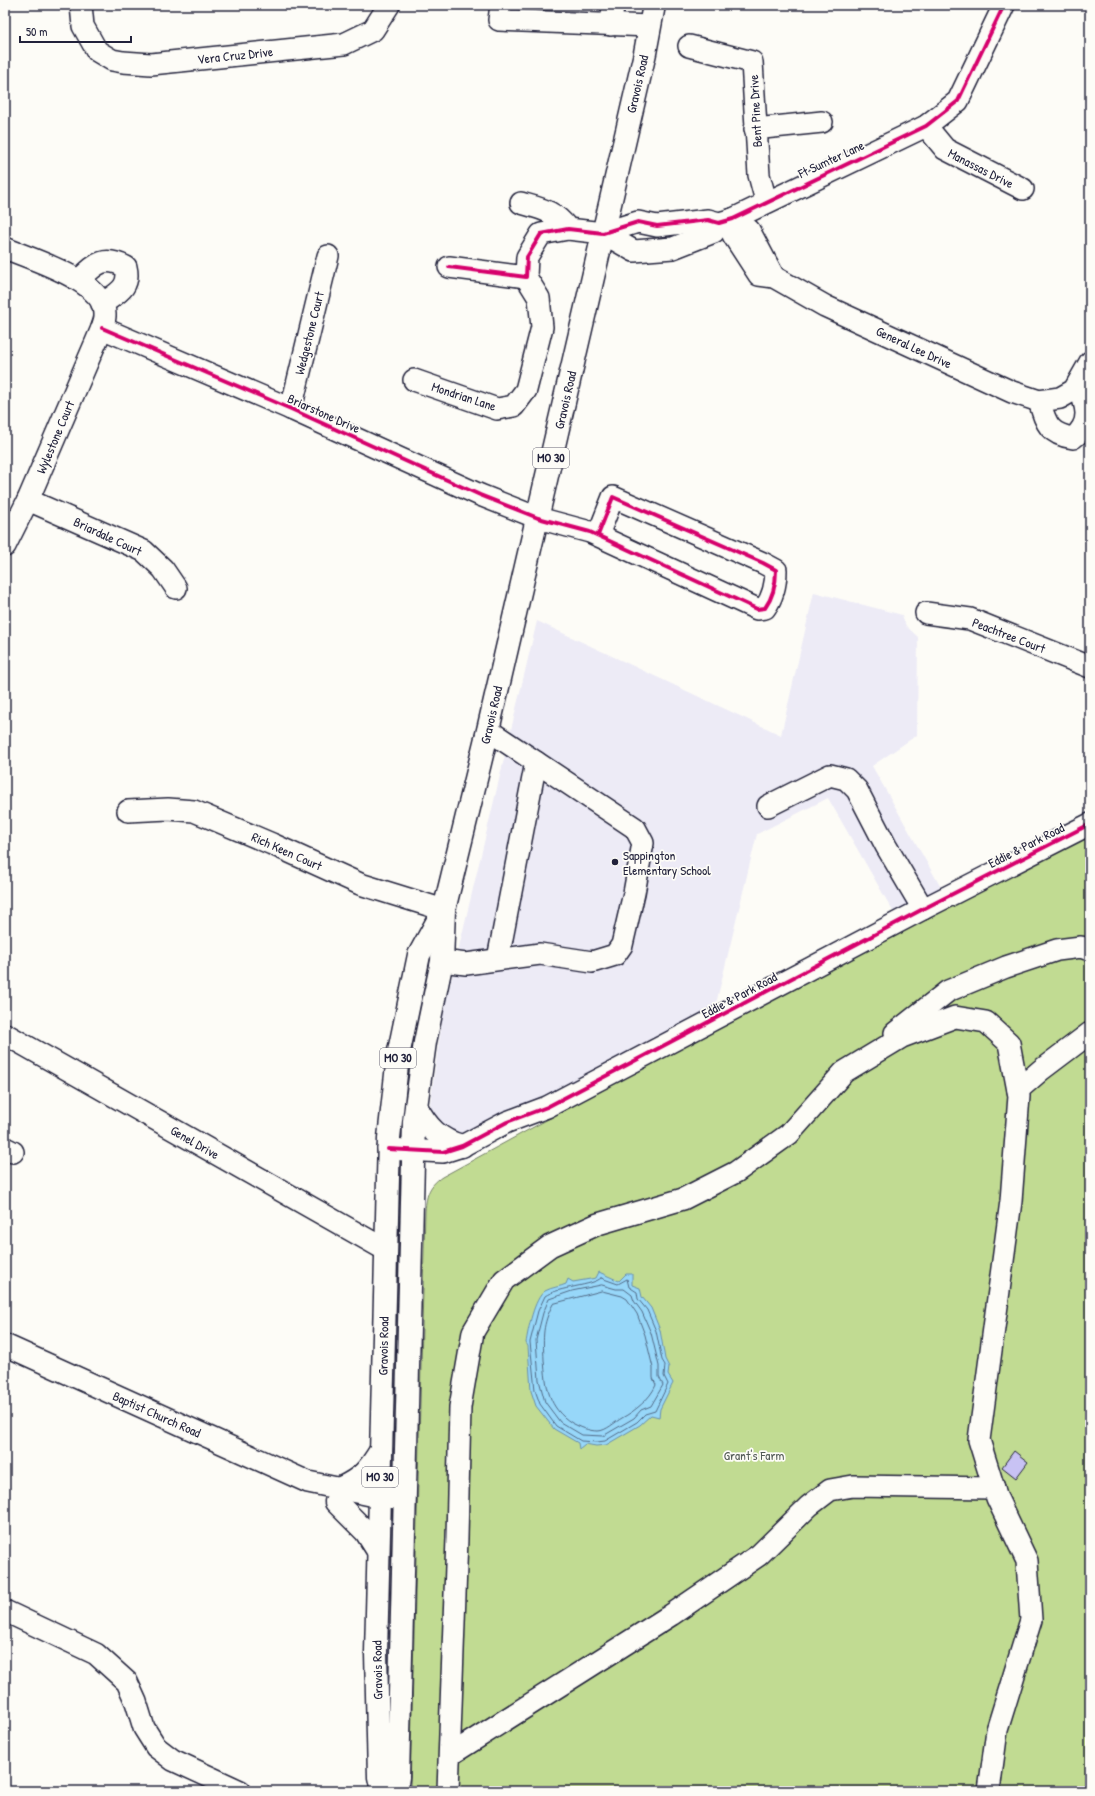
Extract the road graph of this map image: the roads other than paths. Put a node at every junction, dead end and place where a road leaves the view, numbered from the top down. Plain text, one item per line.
1 (81, 5) edge
2 (389, 5) edge
3 (502, 5) edge
4 (1004, 5) edge
5 (612, 15) edge
6 (652, 15) edge
7 (689, 46) dead end
8 (822, 122) dead end
9 (926, 126) junction
10 (755, 129) junction
11 (1023, 189) dead end
12 (766, 201) junction
13 (521, 203) dead end
14 (726, 221) junction
15 (568, 229) junction
16 (603, 234) junction
17 (9, 250) edge
18 (328, 256) dead end
19 (449, 268) dead end
20 (526, 277) junction
21 (79, 280) junction
22 (102, 304) junction
23 (102, 328) junction
24 (1090, 362) edge
25 (414, 380) dead end
26 (1078, 384) junction
27 (1039, 402) junction
28 (291, 409) junction
29 (28, 500) junction
30 (538, 518) junction
31 (598, 535) junction
32 (5, 546) edge
33 (176, 588) dead end
34 (926, 613) dead end
35 (1090, 667) edge
36 (488, 730) junction
37 (536, 762) junction
38 (768, 806) dead end
39 (128, 811) dead end
40 (1090, 824) edge
41 (923, 909) junction
42 (444, 910) junction
43 (1090, 950) edge
44 (498, 959) junction
45 (442, 961) junction
46 (1090, 1032) edge
47 (5, 1034) edge
48 (844, 1072) junction
49 (1018, 1090) junction
50 (416, 1106) junction
51 (547, 1107) junction
52 (462, 1146) junction
53 (388, 1156) junction
54 (413, 1158) junction
55 (386, 1250) junction
56 (5, 1346) edge
57 (381, 1450) junction
58 (994, 1488) junction
59 (338, 1495) junction
60 (380, 1503) junction
61 (404, 1504) junction
62 (378, 1551) junction
63 (5, 1611) edge
64 (450, 1755) junction
65 (240, 1791) edge
66 (382, 1791) edge
67 (396, 1791) edge
68 (448, 1791) edge
69 (989, 1791) edge

1 - 2 street, Vera Cruz Drive
3 - 5 street
4 - 9 street, Ft Sumter Lane
5 - 6 street
6 - 16 main road, Gravois Road / MO 30
7 - 10 street, Bent Pine Drive
8 - 10 street
9 - 11 street, Manassas Drive
9 - 12 street, Ft Sumter Lane
10 - 12 street, Bent Pine Drive
12 - 14 street, Ft Sumter Lane
13 - 15 street
14 - 16 street
14 - 16 street, Ft Sumter Lane
14 - 27 street, General Lee Drive
15 - 16 street
15 - 20 street
16 - 30 main road, Gravois Road / MO 30
17 - 21 street
18 - 28 street, Wedgestone Court
19 - 20 street
20 - 25 street, Mondrian Lane
21 - 22 street
21 - 22 street
22 - 23 street
23 - 28 street, Briarstone Drive
23 - 29 street, Wylestone Court
24 - 26 street
26 - 27 street
26 - 27 street
28 - 30 street, Briarstone Drive
29 - 32 street, Wylestone Court
29 - 33 street, Briardale Court
30 - 31 street, Briarstone Drive
30 - 36 main road, Gravois Road / MO 30
31 - 31 street, Briarstone Drive
34 - 35 street, Peachtree Court
36 - 37 street
36 - 42 main road, Gravois Road / MO 30
37 - 44 street
37 - 44 street
38 - 41 street
39 - 42 street, Rich Keen Court
40 - 41 street, Eddie & Park Road
41 - 51 street, Eddie & Park Road
42 - 45 main road, Gravois Road / MO 30
42 - 53 main road, Gravois Road / MO 30
43 - 48 street
44 - 45 street
45 - 50 main road, Gravois Road / MO 30
46 - 49 street
47 - 55 street, Genel Drive
48 - 49 street
48 - 64 street
49 - 58 street
50 - 52 main road
50 - 54 main road, Gravois Road / MO 30
51 - 52 street, Eddie & Park Road
51 - 54 street, Eddie & Park Road
52 - 54 street, Eddie & Park Road
53 - 54 street, Eddie & Park Road
53 - 55 main road, Gravois Road / MO 30
54 - 61 main road, Gravois Road / MO 30
55 - 57 main road, Gravois Road / MO 30
56 - 59 street, Baptist Church Road
57 - 59 main road
57 - 60 main road, Gravois Road / MO 30
58 - 64 street
58 - 69 street
59 - 60 street, Baptist Church Road
59 - 62 main road
60 - 61 street, Baptist Church Road
60 - 62 main road, Gravois Road / MO 30
61 - 67 main road, Gravois Road / MO 30
62 - 66 main road, Gravois Road / MO 30
63 - 65 street
64 - 68 street

